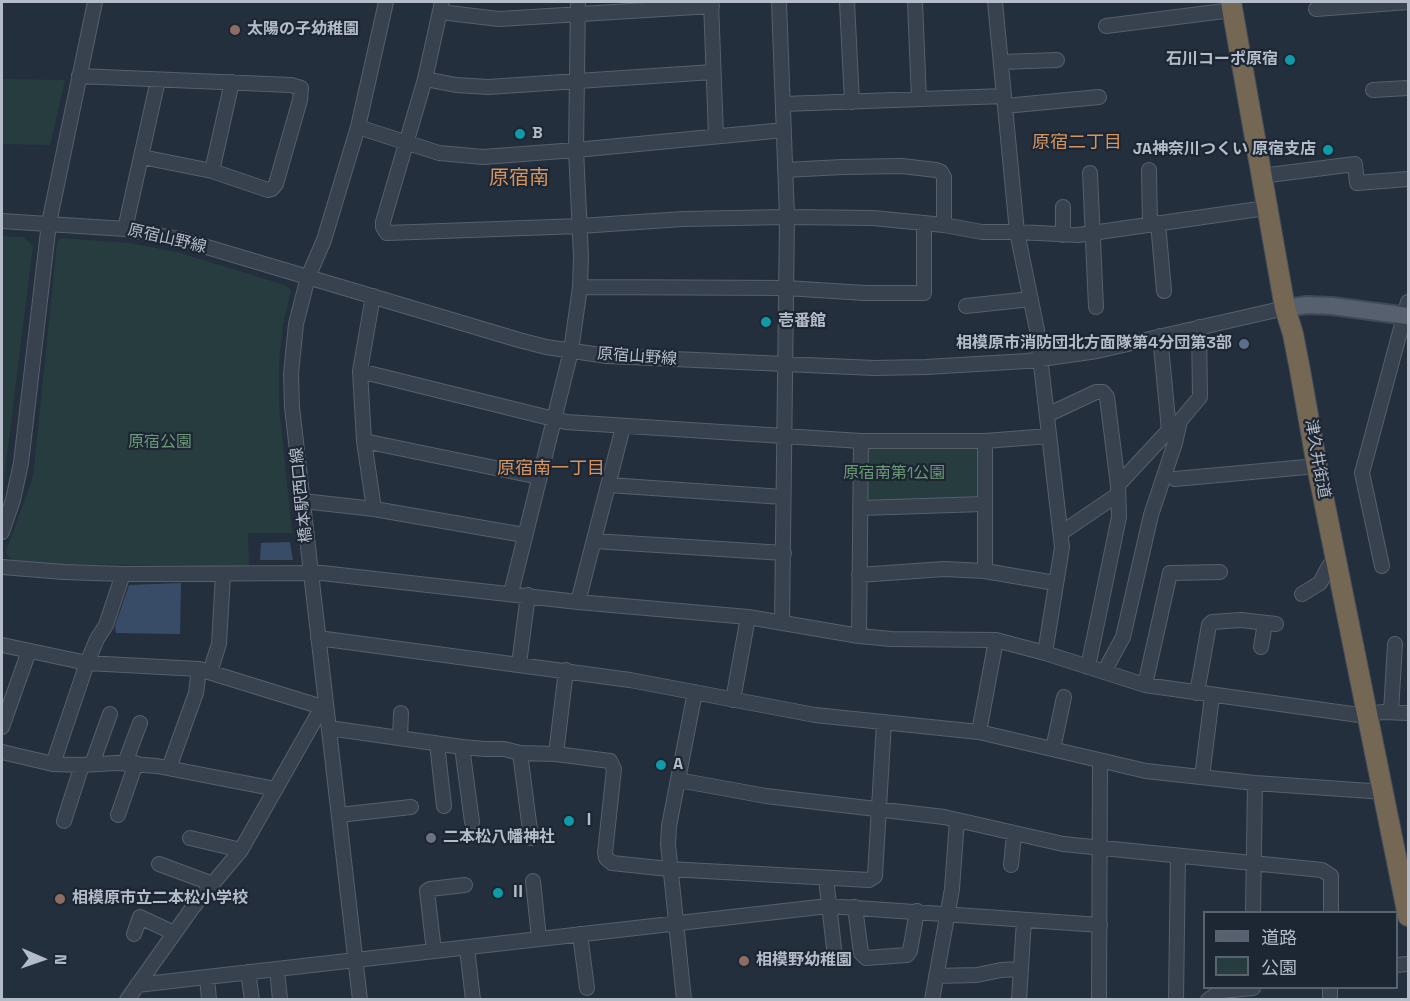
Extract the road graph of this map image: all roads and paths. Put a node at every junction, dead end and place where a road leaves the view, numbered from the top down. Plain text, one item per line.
1 (95, 2) edge
2 (386, 2) edge
3 (779, 2) edge
4 (847, 2) edge
5 (915, 2) edge
6 (995, 2) edge
7 (1408, 2) edge
8 (711, 4) edge
9 (1231, 6) edge
10 (441, 7) edge
11 (578, 8) edge
12 (1316, 9) dead end
13 (1106, 26) dead end
14 (1057, 60) dead end
15 (1000, 62) junction
16 (713, 72) junction
17 (80, 76) junction
18 (425, 79) junction
19 (158, 80) junction
20 (231, 82) junction
21 (577, 82) junction
22 (1408, 88) edge
23 (1373, 90) dead end
24 (1099, 98) dead end
25 (919, 99) junction
26 (1004, 101) junction
27 (852, 102) junction
28 (783, 104) junction
29 (358, 127) junction
30 (784, 130) junction
31 (716, 136) junction
32 (407, 144) junction
33 (576, 150) junction
34 (142, 158) junction
35 (785, 170) junction
36 (1149, 170) dead end
37 (212, 171) junction
38 (1090, 173) dead end
39 (1261, 176) junction
40 (1408, 179) edge
41 (1063, 207) dead end
42 (1266, 208) junction
43 (787, 217) junction
44 (2, 221) edge
45 (49, 223) junction
46 (924, 223) junction
47 (1154, 223) junction
48 (944, 225) junction
49 (580, 226) junction
50 (125, 229) junction
51 (1017, 231) junction
52 (1093, 233) junction
53 (1063, 235) junction
54 (308, 277) junction
55 (580, 287) junction
56 (786, 288) junction
57 (1164, 291) dead end
58 (373, 296) junction
59 (1031, 299) junction
60 (966, 306) dead end
61 (1096, 307) dead end
62 (1284, 308) junction
63 (1407, 311) edge
64 (1199, 327) junction
65 (1160, 336) junction
66 (571, 351) junction
67 (1040, 359) junction
68 (785, 365) junction
69 (360, 371) junction
70 (1047, 415) junction
71 (555, 420) junction
72 (1180, 421) junction
73 (623, 427) junction
74 (1169, 429) junction
75 (784, 436) junction
76 (1049, 436) junction
77 (364, 441) junction
78 (861, 441) junction
79 (985, 441) junction
80 (1317, 466) junction
81 (539, 477) junction
82 (1175, 479) dead end
83 (609, 485) junction
84 (1118, 490) junction
85 (783, 497) junction
86 (303, 501) junction
87 (984, 504) junction
88 (860, 508) junction
89 (374, 509) junction
90 (2, 532) edge
91 (1061, 533) junction
92 (524, 535) junction
93 (594, 541) junction
94 (784, 553) junction
95 (1329, 566) dead end
96 (1382, 566) dead end
97 (2, 567) edge
98 (985, 571) junction
99 (310, 572) junction
100 (1220, 572) dead end
101 (123, 574) junction
102 (223, 575) junction
103 (860, 575) junction
104 (1055, 583) junction
105 (511, 593) junction
106 (1302, 594) dead end
107 (528, 595) junction
108 (578, 602) junction
109 (748, 617) junction
110 (782, 623) junction
111 (859, 636) junction
112 (318, 638) junction
113 (996, 640) junction
114 (2, 645) edge
115 (1395, 645) dead end
116 (1261, 647) dead end
117 (29, 651) junction
118 (1045, 653) junction
119 (87, 663) junction
120 (519, 664) junction
121 (1088, 667) junction
122 (204, 670) junction
123 (566, 670) junction
124 (1104, 672) junction
125 (1145, 685) junction
126 (695, 692) junction
127 (1197, 693) junction
128 (1212, 696) junction
129 (1064, 697) dead end
130 (733, 699) junction
131 (324, 706) junction
132 (1391, 712) junction
133 (401, 713) dead end
134 (1408, 713) edge
135 (110, 714) dead end
136 (1369, 714) junction
137 (884, 722) junction
138 (140, 723) dead end
139 (2, 727) edge
140 (329, 728) junction
141 (979, 732) junction
142 (400, 738) junction
143 (437, 744) junction
144 (462, 747) junction
145 (1053, 749) junction
146 (2, 752) edge
147 (520, 753) junction
148 (556, 754) junction
149 (1100, 761) junction
150 (130, 763) junction
151 (52, 764) junction
152 (87, 764) junction
153 (170, 768) junction
154 (1203, 777) junction
155 (678, 780) junction
156 (1255, 783) junction
157 (276, 789) junction
158 (1385, 792) junction
159 (444, 806) dead end
160 (411, 807) dead end
161 (878, 808) junction
162 (118, 814) dead end
163 (339, 815) junction
164 (957, 820) junction
165 (64, 821) dead end
166 (472, 822) dead end
167 (1014, 834) junction
168 (190, 838) dead end
169 (531, 838) dead end
170 (1101, 849) junction
171 (241, 850) junction
172 (1178, 856) junction
173 (1254, 863) junction
174 (1404, 863) edge
175 (159, 864) dead end
176 (1011, 866) dead end
177 (669, 869) junction
178 (826, 878) junction
179 (533, 881) dead end
180 (213, 884) junction
181 (465, 885) dead end
182 (828, 906) junction
183 (855, 907) junction
184 (917, 911) junction
185 (1253, 911) edge
186 (1330, 911) edge
187 (947, 914) junction
188 (1408, 916) edge
189 (1024, 920) junction
190 (675, 922) junction
191 (1100, 925) junction
192 (174, 933) junction
193 (134, 934) dead end
194 (580, 934) junction
195 (539, 939) junction
196 (467, 948) junction
197 (434, 951) junction
198 (835, 957) dead end
199 (355, 960) junction
200 (277, 969) junction
201 (1020, 969) junction
202 (249, 972) junction
203 (936, 976) junction
204 (207, 977) junction
205 (137, 986) junction
206 (587, 988) dead end
207 (1242, 989) edge
208 (127, 999) edge
209 (209, 999) edge
210 (252, 999) edge
211 (279, 999) edge
212 (360, 999) edge
213 (473, 999) edge
214 (684, 999) edge
215 (932, 999) edge
216 (1019, 999) edge
217 (1099, 999) edge
218 (1176, 999) edge
219 (1208, 999) edge

1 - 17 street
2 - 29 street, 橋本駅西口線
3 - 28 street
4 - 27 street
5 - 25 street
6 - 15 street
7 - 12 street
8 - 11 street
8 - 16 street
9 - 13 street
9 - 39 highway, 津久井街道
10 - 11 street
10 - 18 street
11 - 21 street
14 - 15 street
15 - 26 street
16 - 21 street
16 - 31 street
17 - 19 street
17 - 45 street
18 - 21 street
18 - 32 street
19 - 20 street
19 - 34 street
20 - 37 street
20 - 37 street
21 - 33 street
22 - 23 street
24 - 26 street
25 - 26 street
25 - 27 street
26 - 51 street
27 - 28 street
28 - 30 street
29 - 32 street
29 - 54 street, 橋本駅西口線
30 - 31 street
30 - 35 street
31 - 33 street
32 - 33 street
32 - 49 street
33 - 49 street
34 - 37 street
34 - 50 street
35 - 43 street
35 - 48 street
36 - 47 street
38 - 52 street
39 - 40 street
39 - 42 highway, 津久井街道
41 - 53 street
42 - 47 street
42 - 62 highway, 津久井街道
43 - 46 street
43 - 49 street
43 - 56 street
44 - 45 street, 原宿山野線
45 - 50 street, 原宿山野線
45 - 90 street
46 - 48 street
46 - 56 street
47 - 52 street
47 - 57 street
48 - 51 street
49 - 55 street
50 - 54 street, 原宿山野線
51 - 53 street
51 - 59 street
52 - 53 street
52 - 61 street
54 - 58 street, 原宿山野線
54 - 86 street, 橋本駅西口線
55 - 56 street
55 - 66 street
56 - 68 street
58 - 66 street, 原宿山野線
58 - 69 street
59 - 60 street
59 - 67 street
62 - 63 main road
62 - 64 street, 原宿山野線
62 - 80 highway, 津久井街道
63 - 96 street
64 - 65 street, 原宿山野線
64 - 72 street
65 - 67 street, 原宿山野線
65 - 74 street
66 - 68 street, 原宿山野線
66 - 71 street
67 - 68 street, 原宿山野線
67 - 70 street
68 - 75 street
69 - 71 street
69 - 77 street
70 - 76 street
70 - 84 street
71 - 73 street
71 - 81 street
72 - 74 street
72 - 124 street
73 - 75 street
73 - 83 street
74 - 84 street
75 - 78 street
75 - 85 street
76 - 79 street
76 - 91 street
77 - 81 street
77 - 89 street
78 - 79 street
78 - 88 street
79 - 87 street
80 - 82 street
80 - 136 highway, 津久井街道
81 - 92 street
83 - 85 street
83 - 93 street
84 - 91 street
84 - 121 street
85 - 94 street
86 - 89 street
86 - 99 street, 橋本駅西口線
87 - 88 street
87 - 98 street
88 - 103 street
89 - 92 street
91 - 104 street
92 - 105 street
93 - 94 street
93 - 108 street
94 - 110 street
95 - 106 street
97 - 101 street
98 - 103 street
98 - 104 street
99 - 102 street
99 - 105 street
99 - 112 street, 橋本駅西口線
100 - 125 street
101 - 102 street
101 - 119 street
102 - 122 street
103 - 111 street
104 - 118 street
105 - 107 street
107 - 108 street
107 - 120 street
108 - 109 street
109 - 110 street
109 - 130 street
110 - 111 street
111 - 113 street
112 - 120 street
112 - 131 street, 橋本駅西口線
113 - 118 street
113 - 141 street
114 - 117 street
115 - 132 street
116 - 127 street
117 - 119 street
117 - 139 street
118 - 121 street
119 - 122 street
119 - 151 street
120 - 123 street
121 - 124 street
122 - 131 street
122 - 153 street
123 - 126 street
123 - 148 street
124 - 125 street
125 - 127 street
126 - 130 street
126 - 155 street
127 - 128 street
128 - 136 street
128 - 154 street
129 - 145 street
130 - 137 street
131 - 140 street, 橋本駅西口線
131 - 157 street
132 - 134 street
132 - 136 street
133 - 142 street
135 - 152 street
136 - 158 highway, 津久井街道
137 - 141 street
137 - 161 street
138 - 150 street
140 - 142 street
140 - 163 street, 橋本駅西口線
141 - 145 street
142 - 143 street
143 - 144 street
143 - 159 street
144 - 147 street
144 - 166 street
145 - 149 street
146 - 151 street
147 - 148 street
147 - 169 street
148 - 177 street
149 - 154 street
149 - 170 street
150 - 152 street
150 - 153 street
150 - 162 street
151 - 152 street
152 - 165 street
153 - 157 street
154 - 156 street
155 - 161 street
155 - 177 street
156 - 158 street
156 - 173 street
157 - 171 street
158 - 174 highway, 津久井街道
160 - 163 street
161 - 164 street
161 - 178 street
163 - 199 street, 橋本駅西口線
164 - 167 street
164 - 187 street
167 - 170 street
167 - 176 street
168 - 171 street
170 - 172 street
170 - 191 street
171 - 180 street
172 - 173 street
172 - 218 street
173 - 185 street
173 - 186 street
174 - 188 highway, 津久井街道
175 - 180 street
177 - 178 street
177 - 190 street
178 - 182 street
179 - 195 street
180 - 192 street
181 - 197 street
182 - 183 street
182 - 190 street
182 - 198 street
183 - 184 street
183 - 184 street
184 - 187 street
187 - 189 street
187 - 203 street
189 - 191 street
189 - 201 street
190 - 194 street
190 - 214 street
191 - 217 street
192 - 193 street
192 - 205 street
194 - 195 street
194 - 206 street
195 - 196 street
196 - 197 street
196 - 213 street
197 - 199 street
199 - 200 street
199 - 212 street, 橋本駅西口線
200 - 202 street
200 - 211 street
201 - 203 street
201 - 216 street
202 - 204 street
202 - 210 street
203 - 215 street
204 - 205 street
204 - 209 street
205 - 208 street
207 - 219 street

